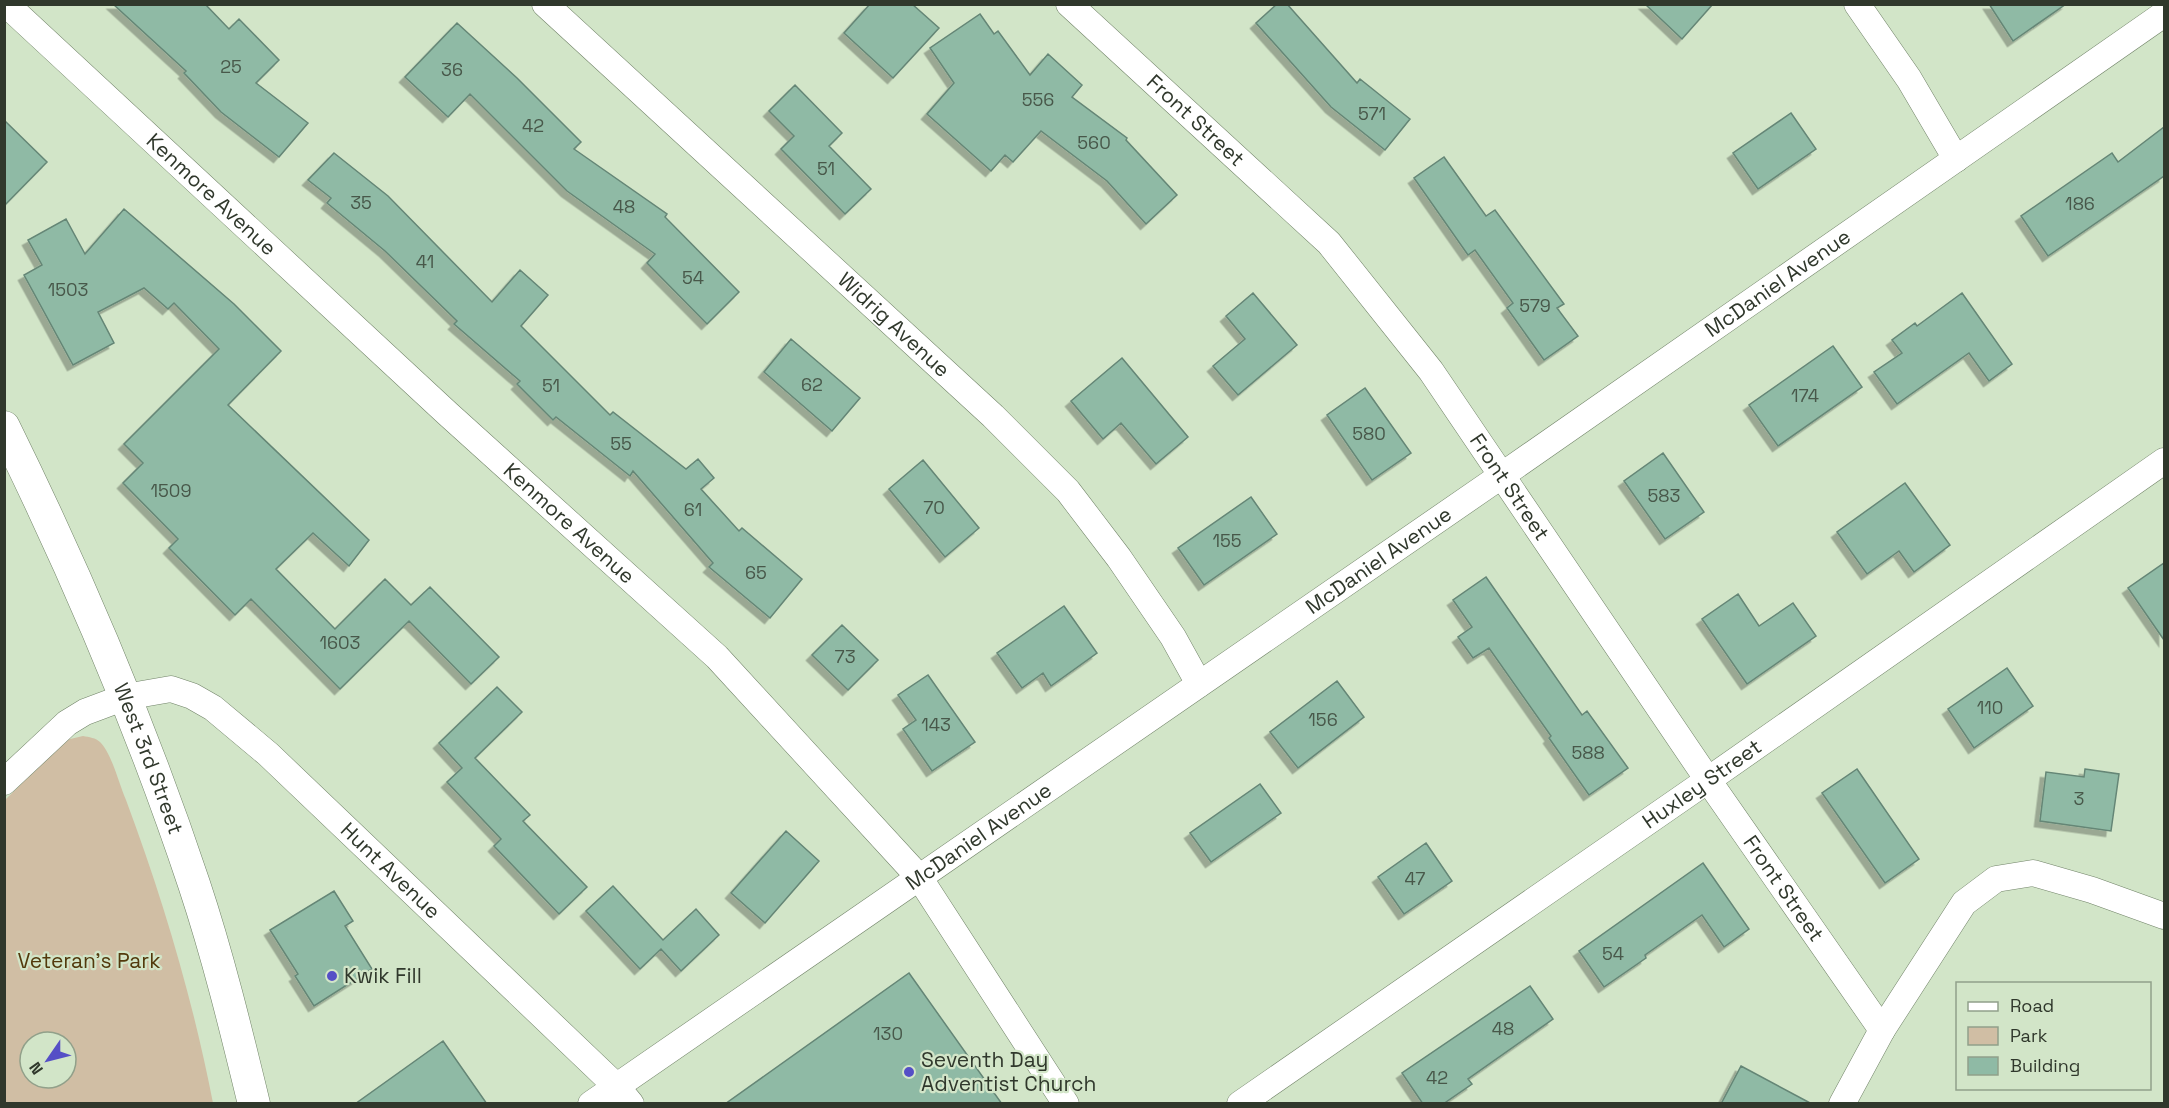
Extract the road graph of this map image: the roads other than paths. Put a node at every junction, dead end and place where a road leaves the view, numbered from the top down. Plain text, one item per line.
1 (6, 4) edge
2 (544, 4) edge
3 (1069, 4) edge
4 (1857, 4) edge
5 (2164, 14) edge
6 (1956, 159) junction
7 (4, 427) edge
8 (2164, 461) edge
9 (1501, 476) junction
10 (1199, 684) junction
11 (125, 697) junction
12 (1708, 780) junction
13 (4, 782) edge
14 (919, 877) junction
15 (2164, 916) edge
16 (1882, 1030) junction
17 (623, 1095) edge
18 (254, 1104) edge
19 (591, 1104) edge
20 (1065, 1104) edge
21 (1240, 1104) edge
22 (1842, 1104) edge

1 - 14 street, Kenmore Avenue
2 - 10 street, Widrig Avenue
3 - 9 street, Front Street
4 - 6 street
5 - 6 street, McDaniel Avenue
6 - 9 street, McDaniel Avenue
7 - 11 street, West 3rd Street
8 - 12 street, Huxley Street
9 - 10 street, McDaniel Avenue
9 - 12 street, Front Street
10 - 14 street, McDaniel Avenue
11 - 13 street, Hunt Avenue
11 - 17 street, Hunt Avenue
11 - 18 street, West 3rd Street
12 - 16 street, Front Street
12 - 21 street, Huxley Street
14 - 17 street, McDaniel Avenue
14 - 20 street, Kenmore Avenue
15 - 16 street
16 - 22 street
17 - 19 street, McDaniel Avenue

